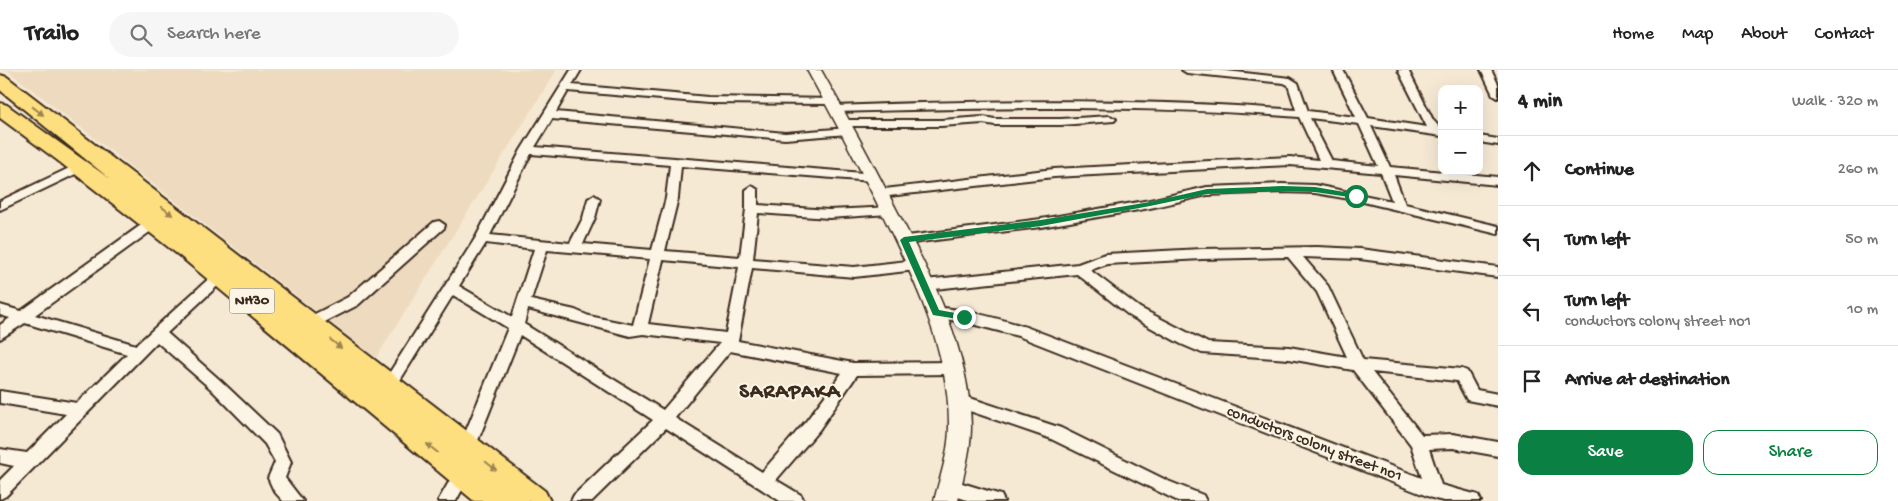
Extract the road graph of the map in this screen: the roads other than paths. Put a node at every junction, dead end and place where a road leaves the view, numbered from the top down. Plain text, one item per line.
1 (576, 70) edge
2 (814, 70) edge
3 (1187, 70) edge
4 (1338, 70) edge
5 (1403, 70) edge
6 (1491, 72) edge
7 (1285, 75) edge
8 (0, 81) edge
9 (566, 88) junction
10 (1498, 95) edge
11 (0, 109) edge
12 (1303, 114) junction
13 (549, 115) junction
14 (840, 116) junction
15 (1110, 119) dead end
16 (1365, 122) junction
17 (1438, 132) edge
18 (1438, 133) edge
19 (1483, 140) edge
20 (1498, 142) edge
21 (527, 150) junction
22 (676, 162) junction
23 (1327, 164) junction
24 (82, 166) junction
25 (1387, 171) junction
26 (1498, 181) edge
27 (752, 190) dead end
28 (0, 192) edge
29 (880, 194) junction
30 (594, 199) dead end
31 (13, 200) junction
32 (0, 206) edge
33 (1400, 206) junction
34 (752, 209) junction
35 (153, 223) junction
36 (439, 225) dead end
37 (1498, 230) edge
38 (482, 238) junction
39 (904, 240) junction
40 (542, 245) junction
41 (575, 247) junction
42 (1291, 252) junction
43 (658, 255) junction
44 (746, 263) junction
45 (916, 265) junction
46 (1080, 269) junction
47 (1498, 272) edge
48 (220, 276) junction
49 (925, 284) junction
50 (450, 287) junction
51 (524, 303) junction
52 (0, 310) edge
53 (936, 313) junction
54 (22, 316) junction
55 (310, 323) junction
56 (516, 326) junction
57 (638, 330) junction
58 (157, 332) junction
59 (0, 333) edge
60 (730, 342) junction
61 (138, 351) junction
62 (1358, 365) junction
63 (952, 368) junction
64 (853, 369) junction
65 (389, 386) junction
66 (0, 397) edge
67 (958, 400) junction
68 (1498, 400) edge
69 (81, 410) junction
70 (664, 420) junction
71 (1418, 442) junction
72 (467, 448) junction
73 (1498, 449) edge
74 (0, 456) edge
75 (30, 461) junction
76 (463, 473) junction
77 (764, 482) junction
78 (0, 491) edge
79 (1435, 491) junction
80 (948, 494) edge
81 (294, 501) edge
82 (447, 501) edge
83 (497, 501) edge
84 (534, 501) edge
85 (580, 501) edge
86 (795, 501) edge
87 (995, 501) edge
88 (1197, 501) edge
89 (1472, 501) edge

1 - 9 street
2 - 14 main road
3 - 7 street
4 - 16 street
5 - 17 street
6 - 10 street
7 - 12 street
8 -> 55 highway
9 - 13 street
9 - 14 street
11 - 24 highway, NH30
12 - 14 street
12 - 16 street
12 - 23 street
13 - 14 street
13 - 21 street
14 - 15 street
14 - 29 main road
16 - 18 street
16 - 25 street
19 - 20 street
21 - 22 street
21 - 38 street
22 - 29 street
22 - 43 street
23 - 25 street
23 - 29 street
24 - 31 street
24 - 35 highway, NH30
25 - 26 street
25 - 33 street
27 - 34 street
28 - 31 street
29 - 34 street
29 - 39 main road
30 - 41 street
31 - 32 street
33 - 37 street
33 - 39 street
34 - 44 street
35 - 48 highway, NH30
35 - 54 street
36 - 55 street
38 - 40 street
38 - 50 street
39 - 45 main road
40 - 41 street
40 - 51 street
41 - 43 street
42 - 46 street
42 - 47 street
42 - 62 street, conductors colony street no1
43 - 44 street
43 - 57 street
44 - 45 street
44 - 60 street
45 - 49 main road
46 - 49 street
46 - 62 street
48 - 58 street
76 -> 48 highway, NH30
49 - 53 main road
50 - 56 street
50 - 65 street
51 - 56 street
51 - 57 street
52 - 54 street
53 - 63 main road
53 - 79 street, conductors colony street no1
54 - 59 street
54 - 61 street
55 -> 65 highway
56 - 70 street
56 - 72 street
57 - 60 street
58 - 61 street
58 - 81 street
60 - 64 street
60 - 70 street
61 - 69 street
62 - 68 street
62 - 71 street, conductors colony street no1
63 - 64 street
63 - 67 main road
64 - 77 street
65 - 72 highway
66 - 69 street
67 - 80 main road
67 - 88 street
69 - 75 street
70 - 77 street
70 - 85 street
71 - 73 street
71 - 79 street, conductors colony street no1
72 -> 84 highway
74 - 75 street
75 - 78 street
76 - 82 street
76 - 83 highway, NH30
77 - 86 street
79 - 89 street
80 - 87 street

